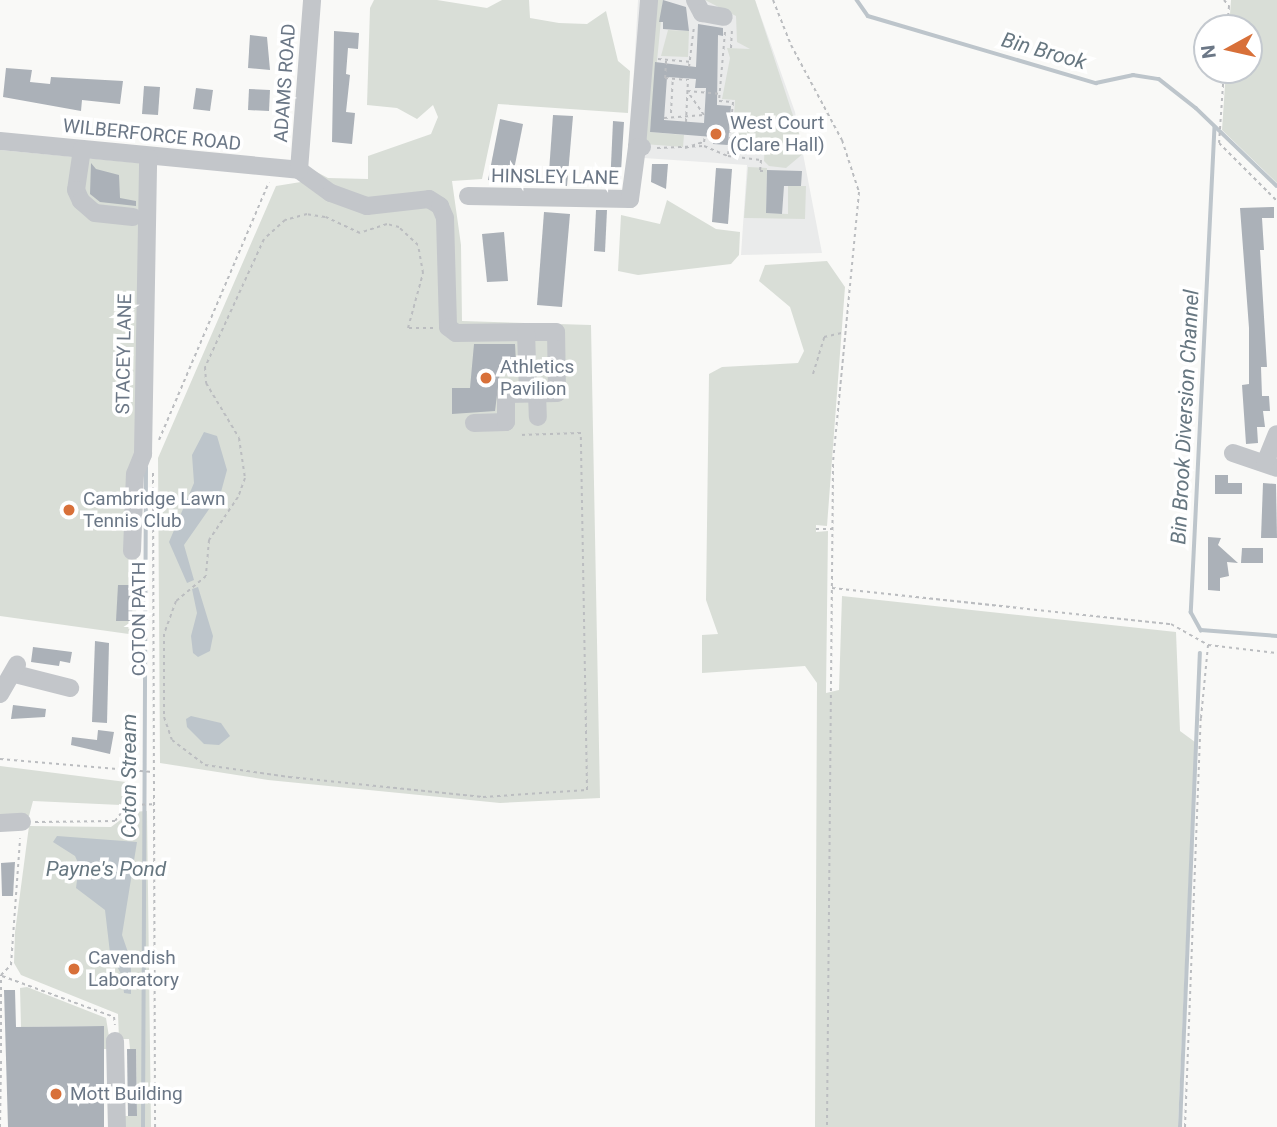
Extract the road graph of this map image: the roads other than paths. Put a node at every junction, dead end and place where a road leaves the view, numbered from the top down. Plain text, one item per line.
1 (312, 0) edge
2 (649, 0) edge
3 (695, 0) edge
4 (728, 23) road end
5 (0, 141) edge
6 (82, 149) junction
7 (148, 156) junction
8 (299, 170) junction
9 (468, 196) dead end
10 (133, 217) dead end
11 (526, 332) junction
12 (533, 393) junction
13 (538, 417) dead end
14 (474, 423) dead end
15 (1277, 434) edge
16 (1233, 453) dead end
17 (1271, 466) edge
18 (132, 551) dead end
19 (73, 688) dead end
20 (0, 694) edge
21 (0, 822) edge
22 (22, 822) road end
23 (115, 1041) road end
24 (117, 1127) edge

1 - 8 street, ADAMS ROAD
2 - 9 street, HINSLEY LANE
3 - 4 street
5 - 6 street, WILBERFORCE ROAD
6 - 7 street, WILBERFORCE ROAD
6 - 10 street
7 - 8 street, WILBERFORCE ROAD
7 - 18 street, STACEY LANE
8 - 11 street
11 - 12 street
11 - 12 street
12 - 13 street
12 - 14 street
15 - 17 street
16 - 17 street
19 - 20 street
21 - 22 street
23 - 24 street

